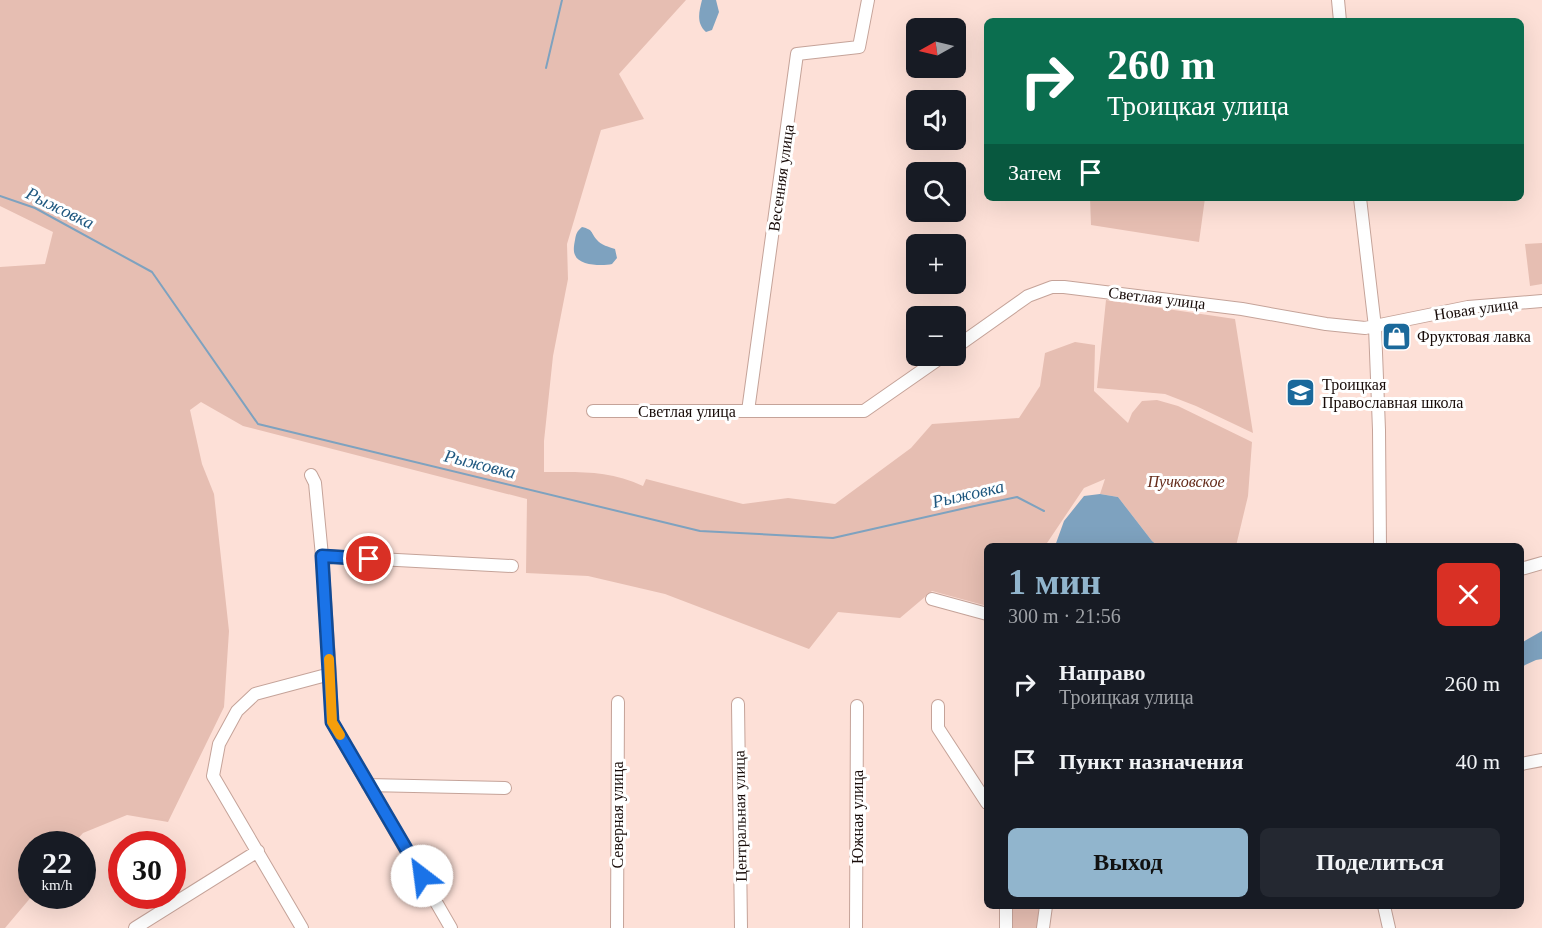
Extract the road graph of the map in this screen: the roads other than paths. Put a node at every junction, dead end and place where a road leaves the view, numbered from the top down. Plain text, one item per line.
1 (868, 0) edge
2 (1338, 0) edge
3 (1340, 18) edge
4 (1360, 201) edge
5 (1542, 301) edge
6 (1375, 327) junction
7 (966, 340) edge
8 (929, 366) edge
9 (593, 411) dead end
10 (748, 411) junction
11 (311, 475) dead end
12 (1380, 543) edge
13 (322, 556) junction
14 (1542, 563) edge
15 (512, 566) dead end
16 (1524, 567) edge
17 (932, 599) dead end
18 (984, 613) edge
19 (330, 674) junction
20 (618, 702) dead end
21 (738, 704) dead end
22 (857, 706) dead end
23 (938, 706) dead end
24 (1542, 760) edge
25 (1524, 763) edge
26 (368, 785) junction
27 (505, 788) dead end
28 (984, 798) edge
29 (258, 851) junction
30 (1006, 909) edge
31 (1046, 909) edge
32 (1385, 909) edge
33 (140, 927) edge
34 (302, 928) edge
35 (452, 928) edge
36 (617, 928) edge
37 (741, 928) edge
38 (856, 928) edge
39 (1006, 928) edge
40 (1043, 928) edge
41 (1389, 928) edge

1 - 10 street, Весенняя улица
2 - 3 street
4 - 6 street
5 - 6 street, Новая улица
6 - 7 street, Светлая улица
6 - 12 street
8 - 10 street, Светлая улица
9 - 10 street, Светлая улица
11 - 13 street
13 - 15 street
13 - 19 street
14 - 16 street
17 - 18 street
19 - 26 street
19 - 29 street
20 - 36 street, Северная улица
21 - 37 street, Центральная улица
22 - 38 street, Южная улица
23 - 28 street
24 - 25 street
26 - 27 street
26 - 35 street
29 - 33 street
29 - 34 street
30 - 39 street
31 - 40 street
32 - 41 street

